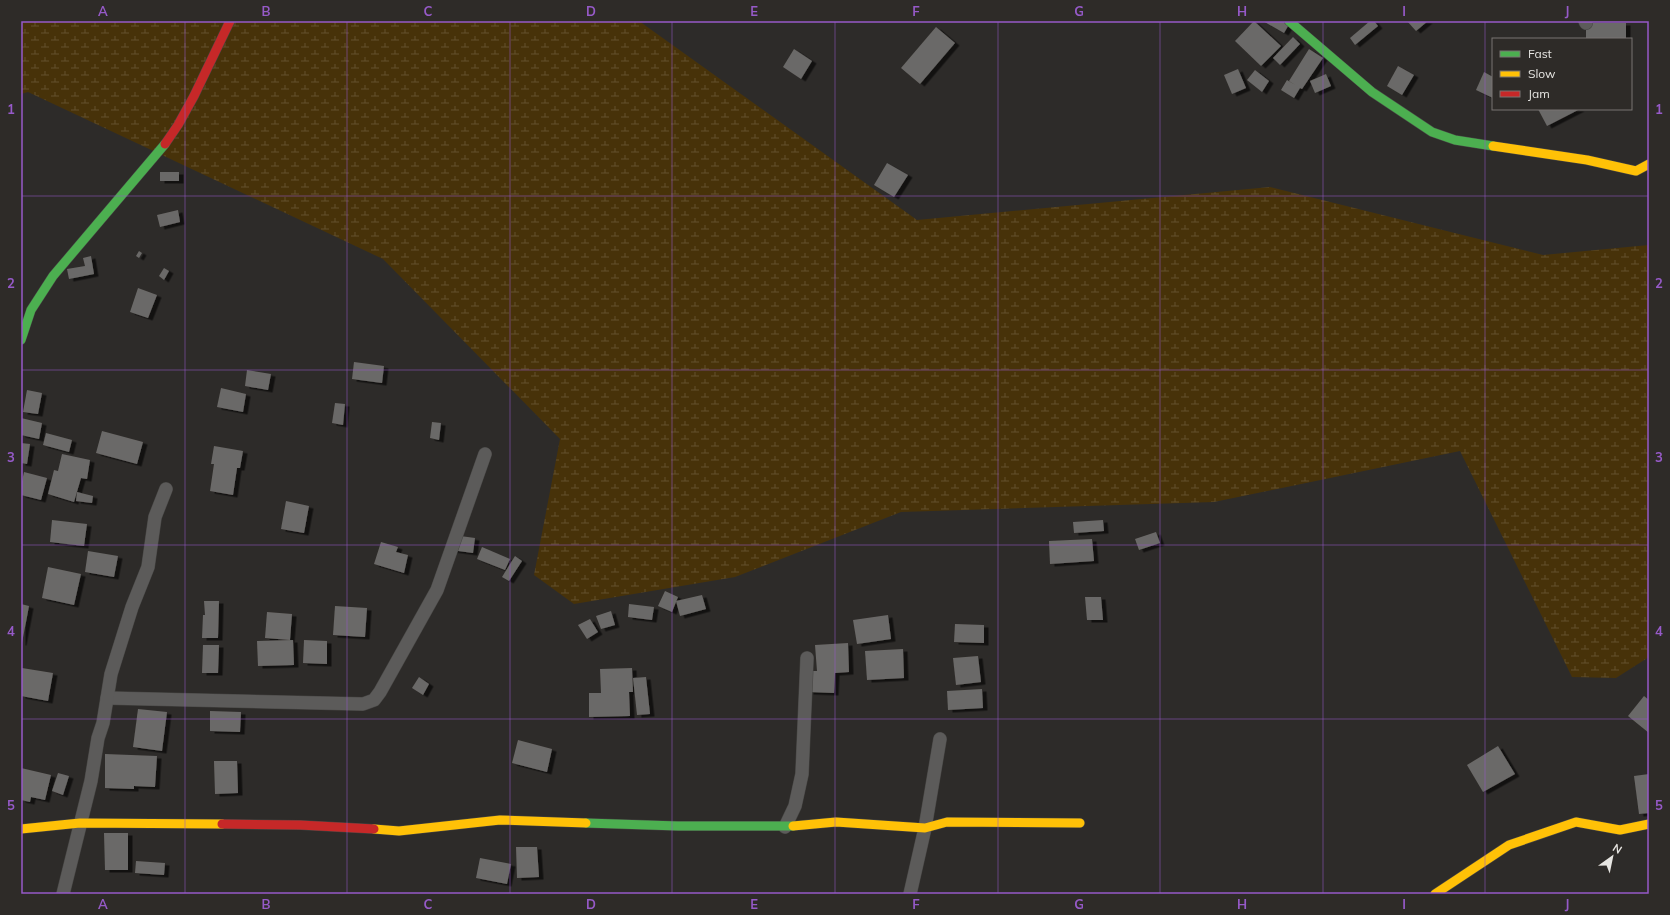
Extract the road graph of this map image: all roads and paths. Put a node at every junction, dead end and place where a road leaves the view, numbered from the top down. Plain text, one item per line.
1 (230, 21) edge
2 (1289, 21) edge
3 (1649, 164) edge
4 (26, 309) edge
5 (21, 340) edge
6 (485, 454) dead end
7 (166, 489) dead end
8 (807, 658) dead end
9 (107, 698) junction
10 (940, 739) dead end
11 (80, 823) junction
12 (1080, 823) dead end
13 (1649, 824) edge
14 (785, 827) junction
15 (925, 828) junction
16 (21, 829) edge
17 (63, 894) edge
18 (910, 894) edge
19 (1435, 894) edge

1 - 4 street
2 - 3 street
4 - 5 street
6 - 9 street
7 - 9 street
8 - 14 street
9 - 11 street
10 - 15 street
11 - 14 street
11 - 16 street
11 - 17 street
12 - 15 street
13 - 19 street
14 - 15 street
15 - 18 street

